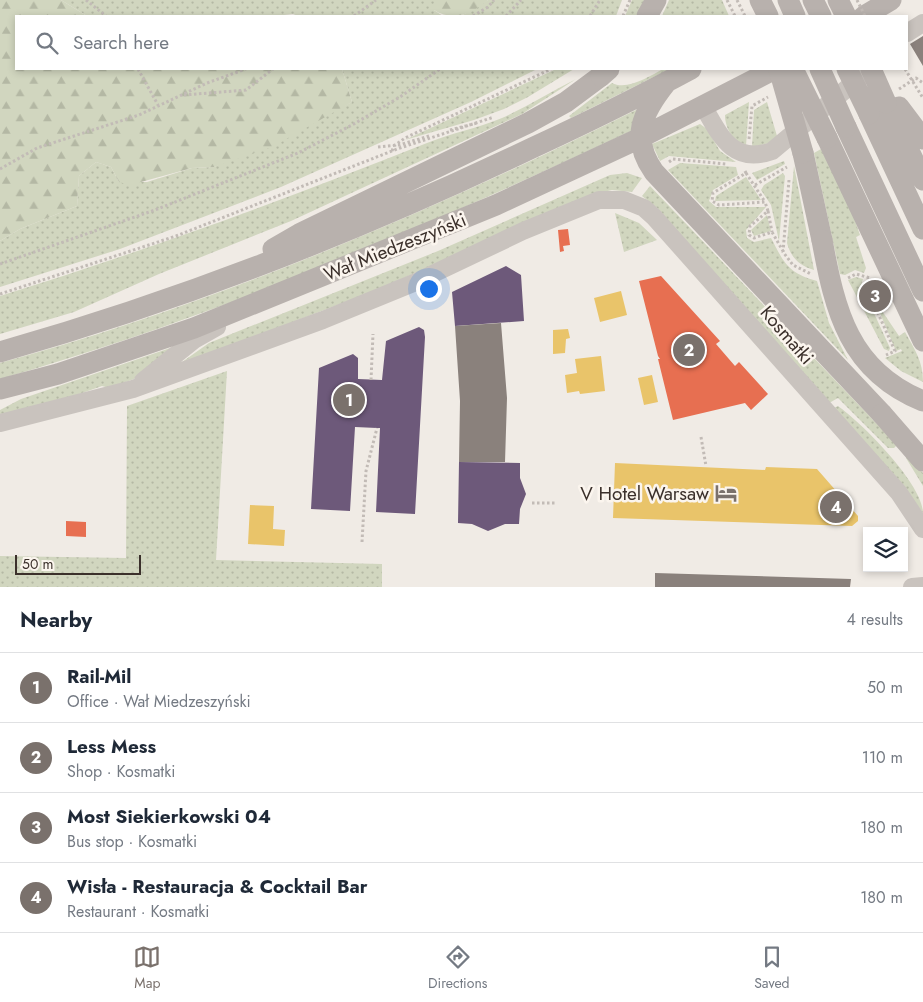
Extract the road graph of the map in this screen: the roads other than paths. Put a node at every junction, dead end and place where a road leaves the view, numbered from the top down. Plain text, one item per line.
1 (656, 0) edge
2 (788, 0) edge
3 (815, 0) edge
4 (838, 0) edge
5 (890, 0) edge
6 (754, 6) edge
7 (648, 15) edge
8 (767, 15) edge
9 (788, 15) edge
10 (796, 15) edge
11 (821, 15) edge
12 (846, 15) edge
13 (867, 15) edge
14 (923, 23) edge
15 (908, 32) edge
16 (689, 70) edge
17 (775, 70) edge
18 (777, 70) edge
19 (793, 70) edge
20 (820, 70) edge
21 (848, 70) edge
22 (871, 70) edge
23 (872, 70) edge
24 (605, 72) edge
25 (666, 82) junction
26 (883, 105) junction
27 (703, 106) junction
28 (640, 138) junction
29 (923, 139) edge
30 (923, 180) edge
31 (599, 200) joint
32 (923, 229) edge
33 (210, 284) junction
34 (923, 291) edge
35 (275, 296) junction
36 (923, 341) edge
37 (0, 352) edge
38 (133, 389) junction
39 (0, 390) edge
40 (923, 401) edge
41 (0, 423) edge
42 (923, 461) edge
43 (923, 529) edge
44 (923, 586) edge
45 (912, 587) edge

1 - 7 main road
2 - 10 main road, bridge
3 - 9 main road
3 - 11 main road, bridge
4 - 12 main road
5 - 13 main road
6 - 8 main road, bridge
14 - 15 street
16 - 25 main road, Wał Miedzeszyński
17 - 27 main road, Wał Miedzeszyński
18 - 40 main road, bridge
19 - 36 main road, bridge
20 - 34 main road, bridge
21 - 26 main road, bridge
22 - 27 street
23 - 26 main road, bridge
24 - 33 main road
25 - 28 main road
25 - 33 main road, Wał Miedzeszyński
26 - 29 main road
26 - 30 main road
26 - 32 main road
27 - 28 main road, Wał Miedzeszyński
28 - 35 main road, Wał Miedzeszyński
28 - 42 main road, bridge
31 - 38 street, Wał Miedzeszyński
31 - 43 street, Kosmatki
33 - 37 main road, Wał Miedzeszyński
35 - 38 street
35 - 39 main road, Wał Miedzeszyński
38 - 41 street, Wał Miedzeszyński
44 - 45 street

